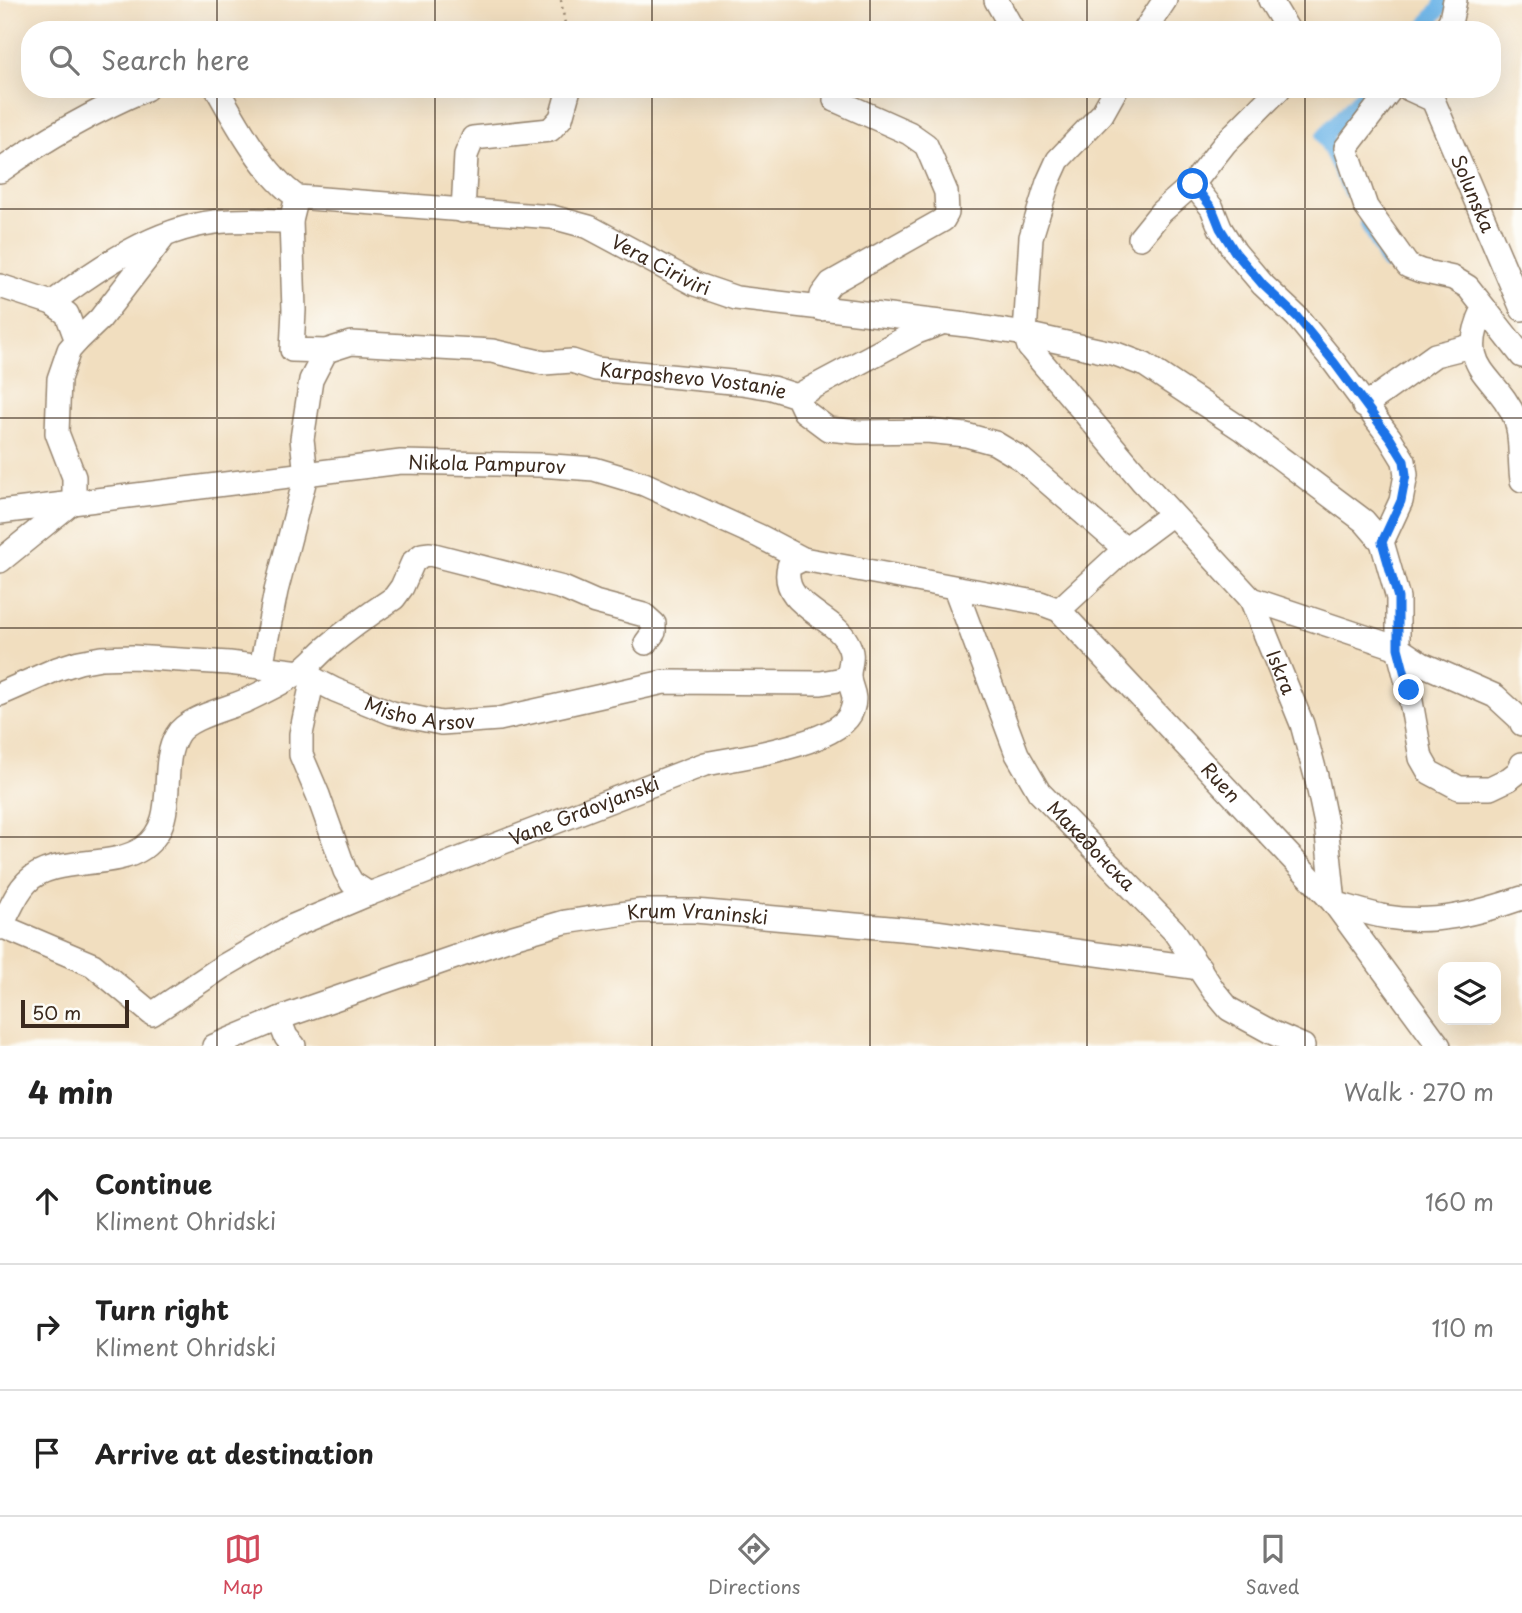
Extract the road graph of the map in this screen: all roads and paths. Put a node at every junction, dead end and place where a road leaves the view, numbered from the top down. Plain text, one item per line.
1 (561, 0) edge
2 (996, 0) edge
3 (1165, 0) edge
4 (1270, 0) edge
5 (1455, 0) edge
6 (564, 21) edge
7 (1008, 21) edge
8 (1151, 21) edge
9 (1283, 21) edge
10 (1450, 21) edge
11 (125, 98) edge
12 (222, 98) edge
13 (567, 98) edge
14 (1111, 98) edge
15 (1270, 98) edge
16 (1384, 98) edge
17 (1429, 98) edge
18 (835, 100) dead end
19 (0, 171) edge
20 (1193, 184) junction
21 (297, 197) junction
22 (463, 211) junction
23 (290, 221) junction
24 (164, 236) junction
25 (1140, 238) dead end
26 (0, 286) edge
27 (52, 303) junction
28 (1483, 308) junction
29 (821, 309) junction
30 (1522, 309) edge
31 (942, 323) junction
32 (1025, 334) junction
33 (77, 341) junction
34 (1472, 346) junction
35 (326, 351) junction
36 (1522, 356) edge
37 (797, 396) junction
38 (1364, 406) junction
39 (306, 475) junction
40 (1522, 480) edge
41 (74, 501) junction
42 (0, 512) edge
43 (1172, 514) junction
44 (1382, 542) junction
45 (1125, 549) junction
46 (803, 559) junction
47 (0, 561) edge
48 (955, 588) junction
49 (1251, 599) junction
50 (1059, 610) junction
51 (646, 643) dead end
52 (1398, 648) junction
53 (261, 667) junction
54 (307, 675) junction
55 (849, 678) junction
56 (0, 694) edge
57 (1522, 724) edge
58 (1522, 764) edge
59 (369, 894) junction
60 (1522, 898) edge
61 (1334, 902) junction
62 (1, 927) edge
63 (1200, 968) junction
64 (279, 1019) junction
65 (214, 1046) edge
66 (294, 1046) edge
67 (1303, 1046) edge
68 (1438, 1046) edge

1 - 6 path
2 - 7 street
3 - 8 street
4 - 9 street
5 - 10 street
11 - 19 street
12 - 21 street
13 - 22 street
14 - 32 street
15 - 20 street
16 - 28 street
17 - 30 street, Solunska
18 - 29 street
20 - 25 street
20 - 38 street
21 - 22 street, Vera Ciriviri
21 - 23 street
22 - 29 street, Vera Ciriviri
23 - 24 street
23 - 35 street, Karposhevo Vostanie
24 - 27 street
24 - 33 street
26 - 27 street
27 - 33 street
28 - 34 street
28 - 36 street
29 - 31 street, Vera Ciriviri
31 - 32 street, Vera Ciriviri
31 - 37 street
32 - 43 street, Iskra
32 - 44 street, Vera Ciriviri
33 - 41 street
34 - 38 street
34 - 40 street
35 - 37 street, Karposhevo Vostanie
35 - 39 street
37 - 45 street, Karposhevo Vostanie
38 - 44 street
39 - 41 street, Nikola Pampurov
39 - 46 street, Nikola Pampurov
39 - 53 street
41 - 42 street, Nikola Pampurov
41 - 47 street
43 - 45 street
43 - 49 street, Iskra
44 - 52 street
45 - 50 street
46 - 48 street, Nikola Pampurov
46 - 55 street, Vane Grdovjanski
48 - 50 street
48 - 63 street, Македонска
49 - 52 street
49 - 61 street, Iskra
50 - 61 street, Ruen
51 - 54 street
52 - 57 street
52 - 58 street
53 - 54 street, Misho Arsov
53 - 56 street, Misho Arsov
54 - 55 street, Misho Arsov
54 - 59 street
54 - 62 street
55 - 59 street, Vane Grdovjanski
59 - 62 street, Vane Grdovjanski
60 - 61 street
61 - 68 street, Ruen
63 - 64 street, Krum Vraninski
63 - 67 street, Македонска
64 - 65 street, Krum Vraninski
64 - 66 street

